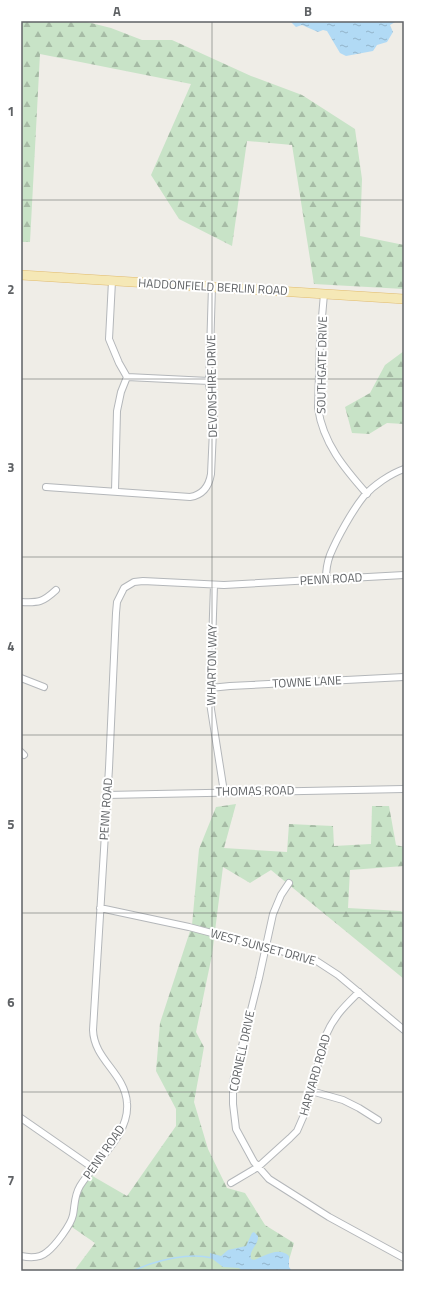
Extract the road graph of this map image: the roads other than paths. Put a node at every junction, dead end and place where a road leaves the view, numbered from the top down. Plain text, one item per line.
1 (21, 275) edge
2 (112, 281) junction
3 (212, 286) junction
4 (324, 294) junction
5 (404, 299) edge
6 (127, 377) junction
7 (209, 380) junction
8 (404, 469) edge
9 (46, 487) dead end
10 (115, 491) junction
11 (367, 494) junction
12 (404, 575) edge
13 (326, 579) junction
14 (214, 585) junction
15 (56, 590) dead end
16 (21, 602) edge
17 (404, 677) edge
18 (21, 678) edge
19 (44, 687) dead end
20 (210, 688) junction
21 (404, 789) edge
22 (224, 792) junction
23 (106, 795) junction
24 (290, 883) dead end
25 (100, 908) junction
26 (266, 947) junction
27 (359, 992) junction
28 (404, 1030) edge
29 (311, 1091) junction
30 (21, 1118) edge
31 (378, 1120) dead end
32 (258, 1167) junction
33 (94, 1168) junction
34 (231, 1183) dead end
35 (21, 1256) edge
36 (404, 1258) edge

1 - 2 main road, HADDONFIELD BERLIN ROAD
2 - 3 main road, HADDONFIELD BERLIN ROAD
2 - 6 street
3 - 4 main road, HADDONFIELD BERLIN ROAD
3 - 7 street, DEVONSHIRE DRIVE
4 - 5 main road, HADDONFIELD BERLIN ROAD
4 - 11 street, SOUTHGATE DRIVE
6 - 7 street
6 - 10 street
7 - 10 street, DEVONSHIRE DRIVE
8 - 11 street
9 - 10 street, DEVONSHIRE DRIVE
11 - 13 street
12 - 13 street, PENN ROAD
13 - 14 street, PENN ROAD
14 - 20 street, WHARTON WAY
14 - 23 street, PENN ROAD
15 - 16 street
17 - 20 street, TOWNE LANE
18 - 19 street
20 - 22 street, WHARTON WAY
21 - 22 street, THOMAS ROAD
22 - 23 street, THOMAS ROAD
23 - 25 street, PENN ROAD
24 - 26 street, CORNELL DRIVE
25 - 26 street, WEST SUNSET DRIVE
25 - 33 street, PENN ROAD
26 - 27 street, WEST SUNSET DRIVE
26 - 32 street, CORNELL DRIVE
27 - 28 street, WEST SUNSET DRIVE
27 - 29 street, HARVARD ROAD
29 - 31 street
29 - 32 street, HARVARD ROAD
30 - 33 street
32 - 34 street, HARVARD ROAD
32 - 36 street, CORNELL DRIVE
33 - 35 street, PENN ROAD

